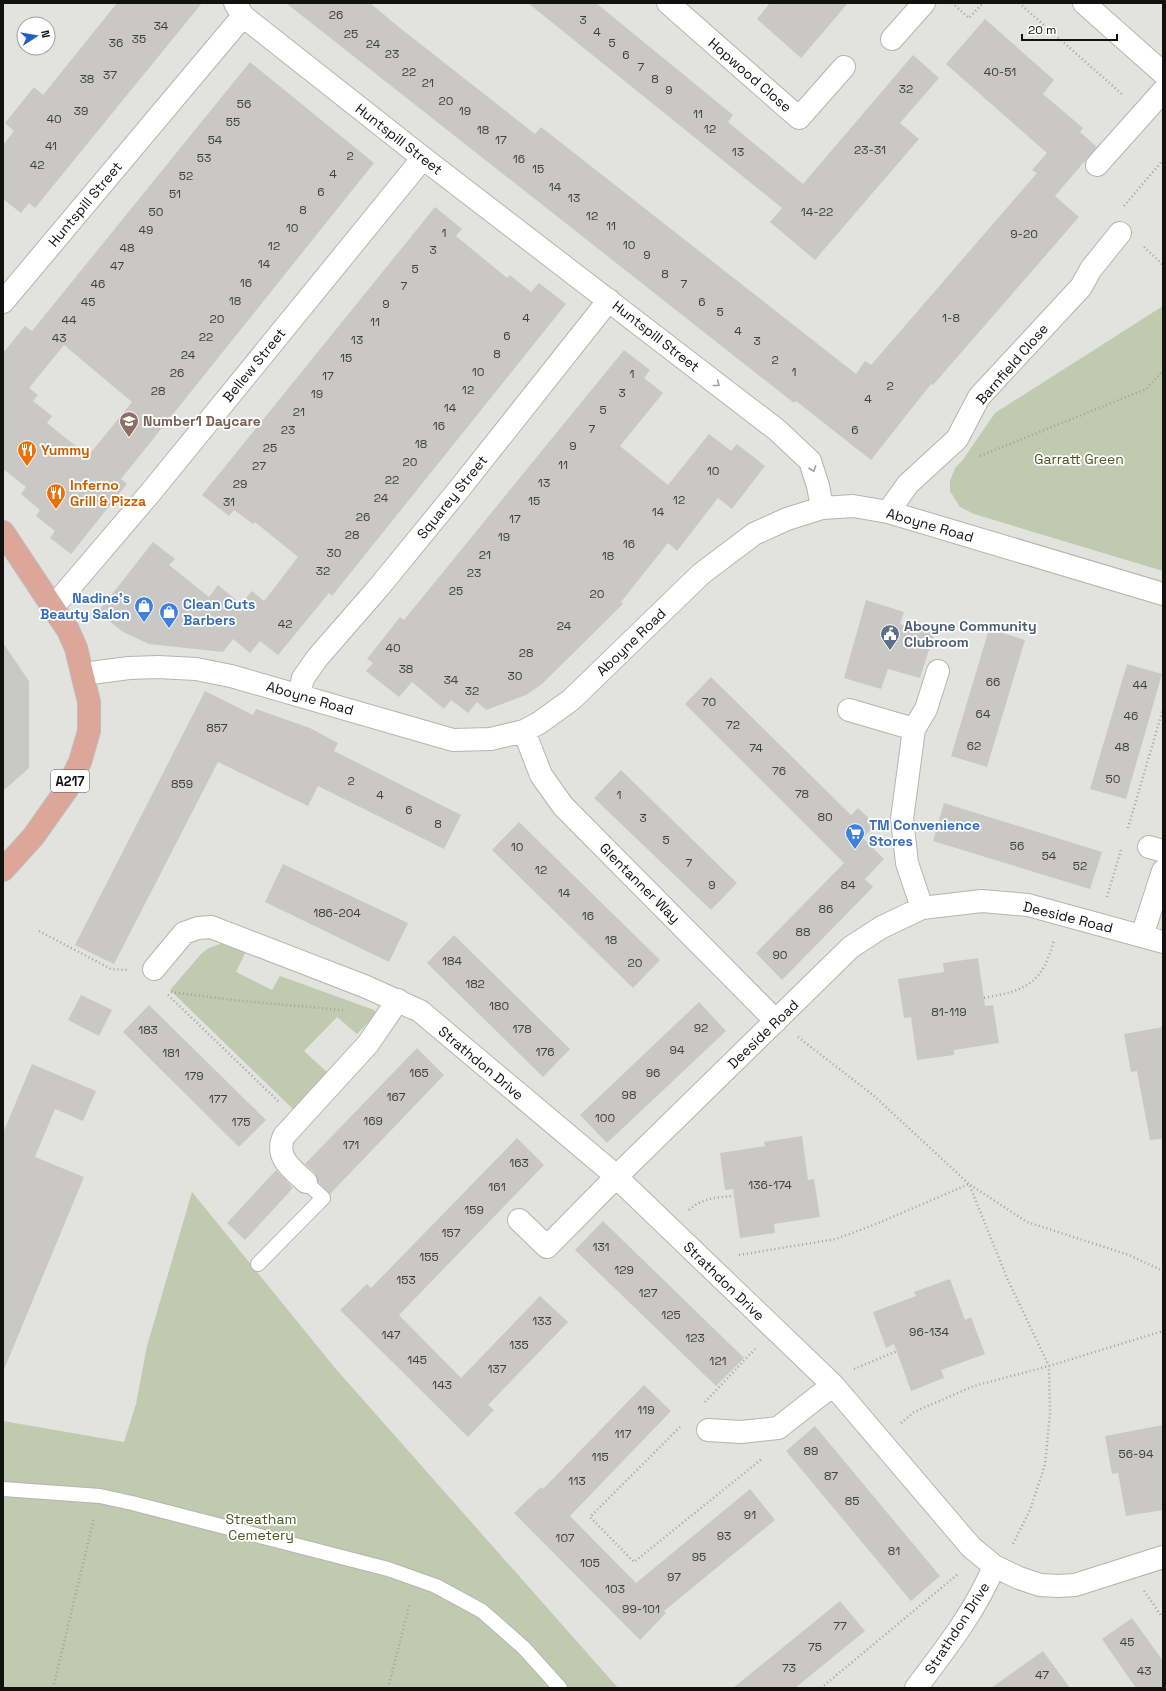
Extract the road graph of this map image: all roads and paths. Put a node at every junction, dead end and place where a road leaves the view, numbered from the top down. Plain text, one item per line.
1 (668, 3) edge
2 (924, 3) edge
3 (952, 3) edge
4 (983, 3) edge
5 (1020, 3) edge
6 (1084, 3) edge
7 (239, 10) edge
8 (892, 39) dead end
9 (844, 67) dead end
10 (1163, 73) edge
11 (1163, 91) edge
12 (1144, 113) junction
13 (423, 158) junction
14 (1097, 164) dead end
15 (1120, 233) dead end
16 (608, 300) junction
17 (3, 302) edge
18 (1163, 371) edge
19 (957, 440) junction
20 (822, 508) junction
21 (888, 512) junction
22 (3, 532) edge
23 (1163, 594) edge
24 (53, 607) junction
25 (938, 671) dead end
26 (83, 674) junction
27 (299, 695) junction
28 (1163, 709) edge
29 (849, 710) dead end
30 (914, 729) junction
31 (524, 731) junction
32 (1127, 831) dead end
33 (1122, 846) dead end
34 (3, 870) edge
35 (1163, 871) edge
36 (1107, 900) dead end
37 (922, 908) junction
38 (1062, 914) junction
39 (39, 931) dead end
40 (1142, 936) junction
41 (1163, 942) edge
42 (154, 968) dead end
43 (111, 969) dead end
44 (163, 991) dead end
45 (168, 995) junction
46 (984, 998) dead end
47 (398, 1000) junction
48 (345, 1010) dead end
49 (776, 1021) junction
50 (298, 1121) junction
51 (616, 1177) junction
52 (306, 1182) joint
53 (969, 1184) junction
54 (734, 1196) dead end
55 (518, 1220) dead end
56 (671, 1229) junction
57 (258, 1264) dead end
58 (1163, 1271) edge
59 (715, 1272) junction
60 (1163, 1331) edge
61 (756, 1347) dead end
62 (897, 1351) dead end
63 (1049, 1366) junction
64 (833, 1384) junction
65 (703, 1404) dead end
66 (682, 1426) dead end
67 (708, 1430) dead end
68 (880, 1441) junction
69 (767, 1455) dead end
70 (3, 1489) edge
71 (100, 1496) junction
72 (1163, 1557) edge
73 (998, 1568) junction
74 (962, 1572) dead end
75 (416, 1579) junction
76 (53, 1688) edge
77 (388, 1688) edge
78 (560, 1688) edge
79 (821, 1688) edge
80 (916, 1688) edge

1 - 9 street, Hopwood Close
2 - 8 street
3 - 4 path
5 - 12 path
6 - 10 street
7 - 13 street, Huntspill Street
7 - 17 street, Huntspill Street
11 - 12 street
12 - 14 street
13 - 16 street, Huntspill Street
13 - 24 street, Bellew Street
15 - 19 street, Barnfield Close
16 -> 20 street, Huntspill Street
16 - 27 street, Squarey Street
18 - 19 path
19 - 21 street, Barnfield Close
20 - 21 street, Aboyne Road
20 - 31 street, Aboyne Road
21 - 23 street, Aboyne Road
22 - 24 main road, A217
24 - 26 main road, A217
25 - 30 street
26 - 27 street, Aboyne Road
26 - 34 main road, A217
27 - 31 street, Aboyne Road
28 - 32 path
29 - 30 street
30 - 37 street
31 - 49 street, Glentanner Way
33 - 36 path
35 - 40 street
37 - 38 street, Deeside Road
37 - 49 street, Deeside Road
38 - 40 street, Deeside Road
38 - 46 path
39 - 43 path
40 - 41 street, Deeside Road
42 - 47 street, Strathdon Drive
44 - 45 path
45 - 48 path
45 - 50 path
47 - 50 street
47 - 51 street, Strathdon Drive
49 - 51 street, Deeside Road
49 - 53 path
50 - 52 street
51 - 55 street
51 - 56 street, Strathdon Drive
52 - 57 lane
53 - 58 path
53 - 59 path
53 - 63 path
54 - 56 path
56 - 59 street, Strathdon Drive
59 - 64 street, Strathdon Drive
60 - 63 path
61 - 65 path
62 - 64 path
63 - 68 path
63 - 73 path
64 - 67 street
64 - 68 street, Strathdon Drive
66 - 69 path
68 - 73 street, Strathdon Drive
70 - 71 lane
71 - 75 lane
71 - 76 path
72 - 73 street, Strathdon Drive
73 - 80 street, Strathdon Drive
74 - 79 path
75 - 77 path
75 - 78 lane

